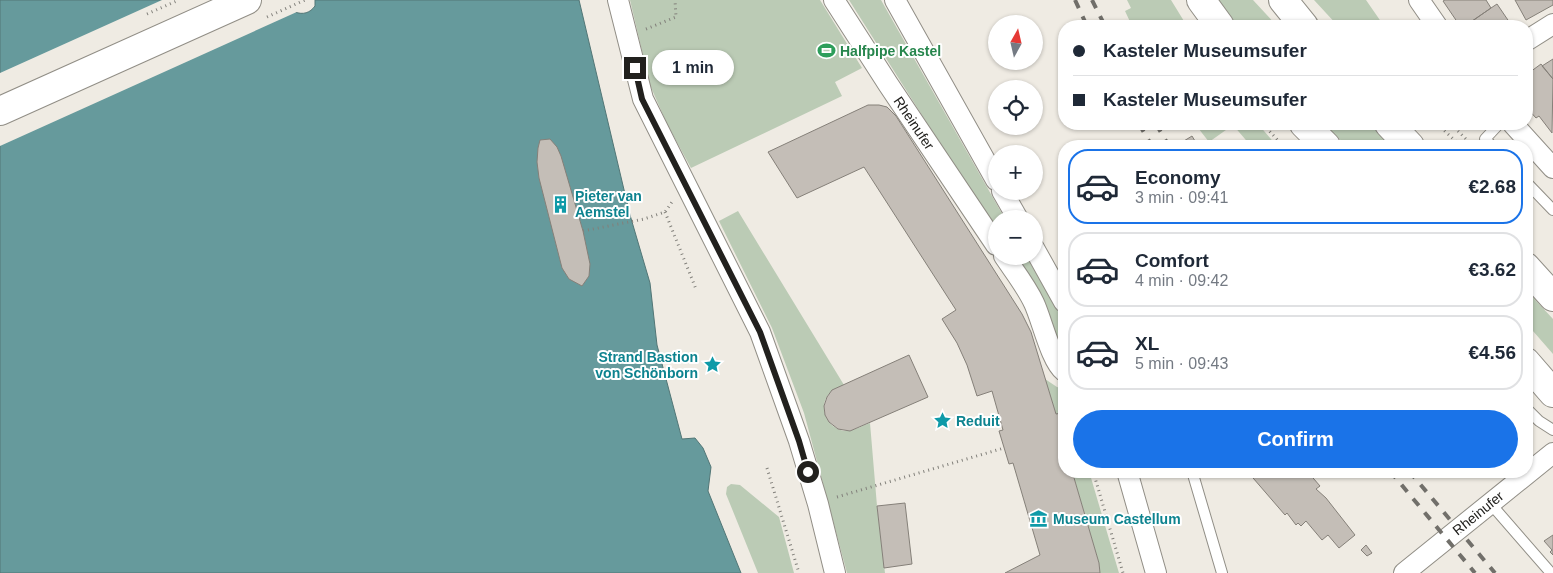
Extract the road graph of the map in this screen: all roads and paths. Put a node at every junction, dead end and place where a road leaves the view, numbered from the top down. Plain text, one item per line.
1 (247, 0) edge
2 (618, 0) edge
3 (675, 0) edge
4 (834, 0) edge
5 (895, 0) edge
6 (1201, 0) edge
7 (1283, 0) edge
8 (1419, 0) edge
9 (1216, 20) edge
10 (1299, 20) edge
11 (1433, 20) edge
12 (1553, 24) edge
13 (627, 37) junction
14 (1533, 37) edge
15 (0, 112) edge
16 (1269, 130) edge
17 (1310, 130) edge
18 (1395, 130) edge
19 (1444, 130) edge
20 (1457, 130) edge
21 (1493, 130) edge
22 (1518, 130) edge
23 (1278, 140) edge
24 (1320, 140) edge
25 (1404, 140) edge
26 (1455, 140) edge
27 (1465, 140) edge
28 (1486, 140) edge
29 (1528, 140) edge
30 (1533, 146) edge
31 (988, 166) edge
32 (1553, 168) edge
33 (685, 182) junction
34 (1533, 189) edge
35 (1553, 210) edge
36 (665, 212) junction
37 (583, 231) dead end
38 (988, 233) edge
39 (1043, 264) edge
40 (1010, 265) edge
41 (1533, 275) edge
42 (696, 289) dead end
43 (1058, 291) edge
44 (1553, 297) edge
45 (1058, 363) edge
46 (1533, 370) edge
47 (1553, 393) edge
48 (1533, 415) edge
49 (1553, 430) edge
50 (1004, 448) dead end
51 (1553, 454) edge
52 (767, 468) dead end
53 (1533, 470) edge
54 (1095, 478) edge
55 (1129, 478) edge
56 (1194, 478) edge
57 (1522, 478) edge
58 (1490, 503) junction
59 (818, 504) junction
60 (799, 573) edge
61 (835, 573) edge
62 (1123, 573) edge
63 (1156, 573) edge
64 (1222, 573) edge
65 (1404, 573) edge
66 (1551, 573) edge

1 - 15 main road
2 - 13 street
3 - 13 path
4 - 38 street, Rheinufer
5 - 31 street
6 - 9 main road
7 - 10 main road
8 - 11 street
12 - 14 street
13 - 33 street
16 - 23 path
17 - 24 main road
18 - 25 main road
19 - 26 path
20 - 27 path
21 - 28 lane
22 - 29 street
30 - 32 street
33 - 36 path
33 - 59 street
34 - 35 lane
36 - 37 path
36 - 42 path
39 - 43 street
40 - 45 street
41 - 44 main road
46 - 47 main road
48 - 49 lane
50 - 59 path
51 - 53 street, Rheinufer
52 - 60 path
54 - 62 path
55 - 63 street
56 - 64 lane
57 - 58 street, Rheinufer
58 - 65 street, Rheinufer
58 - 66 lane
59 - 61 street

